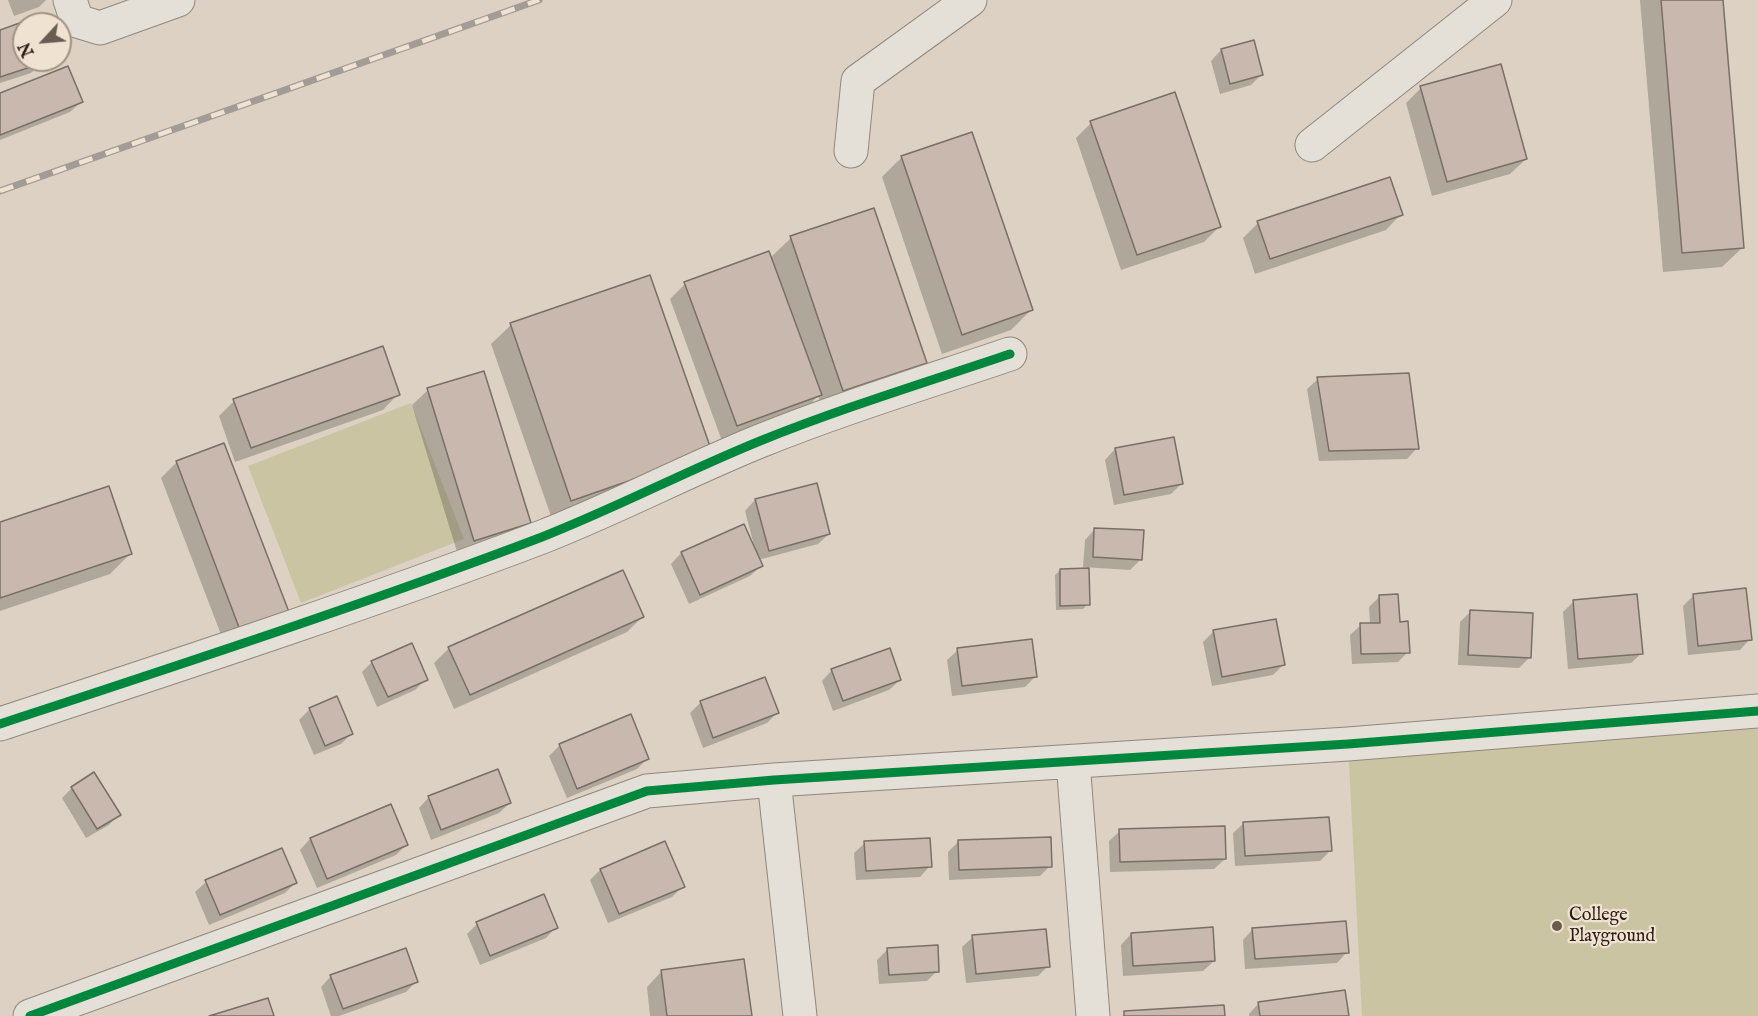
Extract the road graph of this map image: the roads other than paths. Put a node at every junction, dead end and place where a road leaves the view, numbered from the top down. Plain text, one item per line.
1 (70, 0) edge
2 (178, 0) edge
3 (970, 0) edge
4 (1495, 0) edge
5 (1312, 145) dead end
6 (851, 150) dead end
7 (1010, 354) dead end
8 (1758, 711) edge
9 (0, 724) edge
10 (1073, 762) junction
11 (774, 780) junction
12 (30, 1016) edge
13 (800, 1016) edge
14 (1093, 1016) edge

1 - 2 street
3 - 6 street
4 - 5 street
7 - 9 street
8 - 10 street
10 - 11 street
10 - 14 street
11 - 12 street
11 - 13 street

